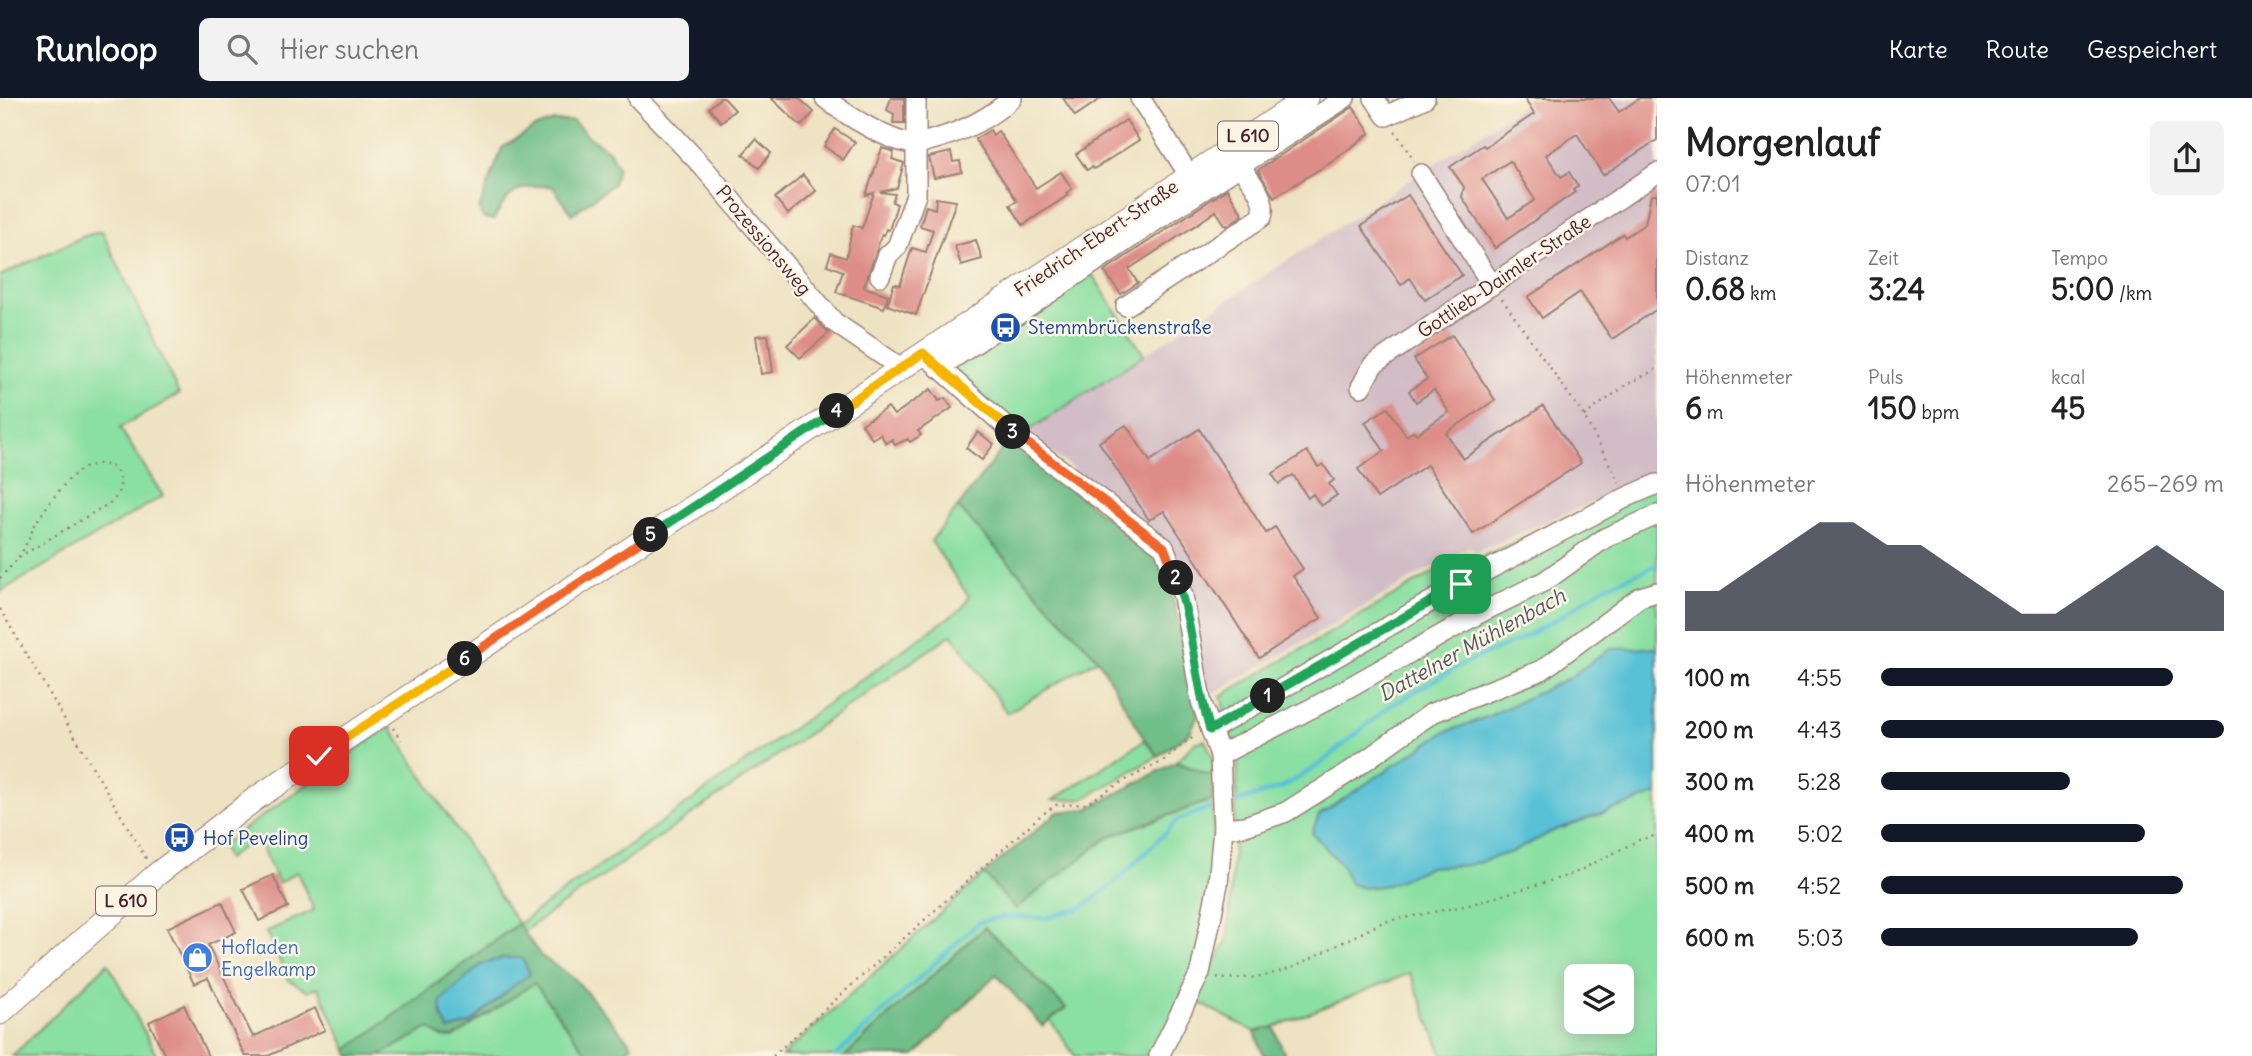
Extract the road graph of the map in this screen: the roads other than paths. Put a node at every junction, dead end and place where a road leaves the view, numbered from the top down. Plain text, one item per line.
1 (638, 98) edge
2 (825, 98) edge
3 (916, 98) edge
4 (1012, 98) edge
5 (1140, 98) edge
6 (1307, 98) edge
7 (1345, 98) edge
8 (1374, 98) edge
9 (1424, 98) edge
10 (915, 144) junction
11 (1240, 166) junction
12 (1657, 173) edge
13 (1421, 174) road end
14 (1189, 175) junction
15 (880, 276) dead end
16 (1492, 285) junction
17 (1126, 306) dead end
18 (931, 361) junction
19 (901, 368) junction
20 (1361, 387) dead end
21 (1657, 484) edge
22 (1623, 490) junction
23 (1649, 518) edge
24 (1657, 592) edge
25 (1210, 730) junction
26 (1220, 755) junction
27 (1223, 828) junction
28 (0, 1013) edge
29 (1159, 1056) edge

1 - 19 street, Prozessionsweg
2 - 10 street
3 - 10 street
4 - 10 street
5 - 14 street
6 - 14 main road, Friedrich-Ebert-Straße / L 610
7 - 11 street
8 - 9 street
10 - 15 street
11 - 17 street
11 - 18 street
12 - 16 street, Gottlieb-Daimler-Straße
13 - 16 street
14 - 18 main road, Friedrich-Ebert-Straße / L 610
16 - 20 street, Gottlieb-Daimler-Straße
18 - 19 main road, Friedrich-Ebert-Straße / L 610
18 - 25 street
19 - 28 main road, Friedrich-Ebert-Straße / L 610
21 - 22 street
22 - 23 street
22 - 25 street
23 - 26 street
24 - 27 street
25 - 26 street
26 - 27 street
27 - 29 street

